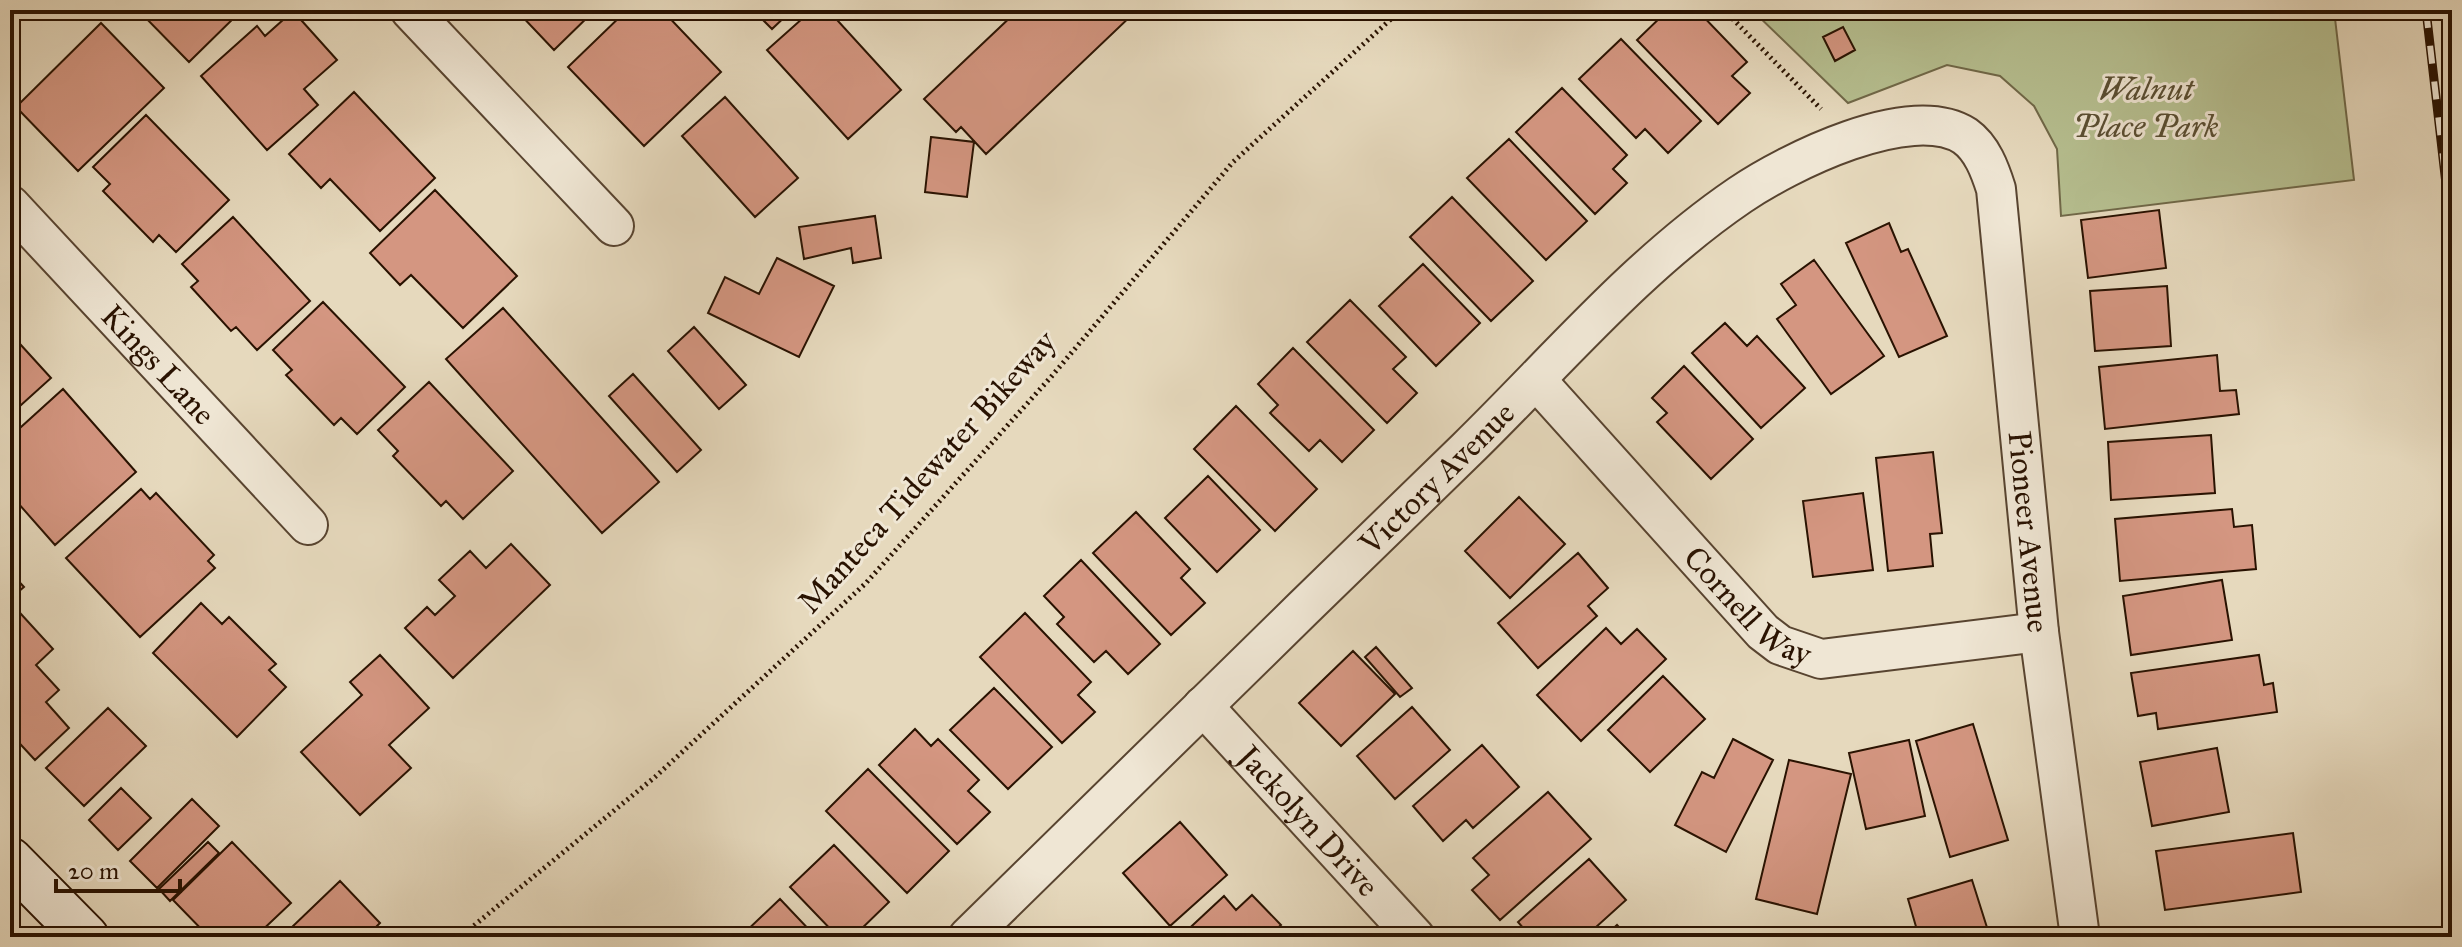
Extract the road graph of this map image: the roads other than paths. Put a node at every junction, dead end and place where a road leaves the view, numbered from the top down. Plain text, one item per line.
1 (410, 10) edge
2 (1964, 136) joint
3 (10, 205) edge
4 (614, 226) dead end
5 (1537, 381) junction
6 (308, 525) dead end
7 (2039, 632) junction
8 (1203, 706) junction
9 (10, 860) edge
10 (86, 937) edge
11 (968, 937) edge
12 (1415, 937) edge
13 (2080, 937) edge

1 - 4 street
2 - 5 street, Victory Avenue
2 - 7 street, Pioneer Avenue
3 - 6 street, Kings Lane
5 - 7 street, Cornell Way
5 - 8 street, Victory Avenue
7 - 13 street, Pioneer Avenue
8 - 11 street, Victory Avenue
8 - 12 street, Jackolyn Drive
9 - 10 street

